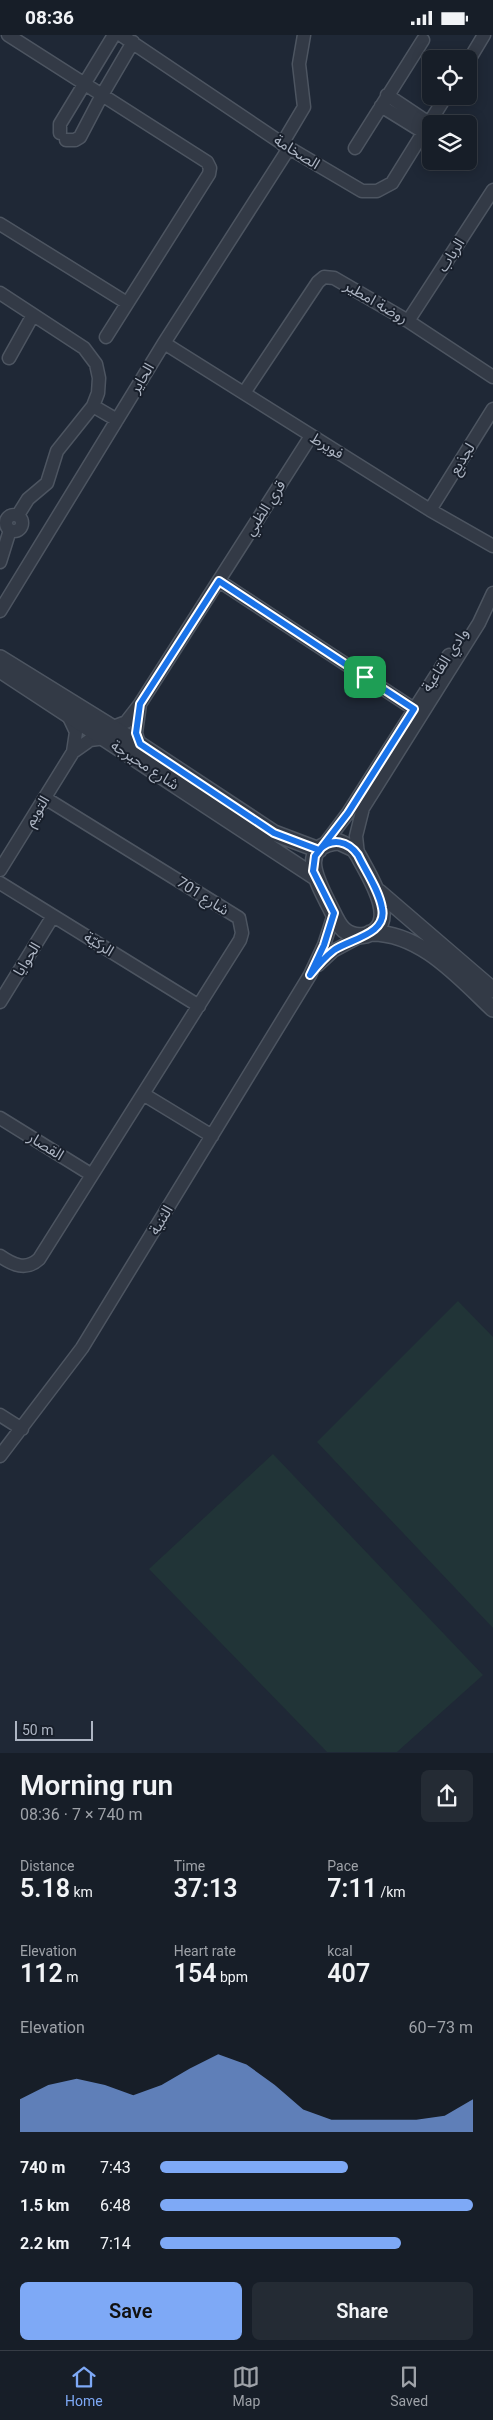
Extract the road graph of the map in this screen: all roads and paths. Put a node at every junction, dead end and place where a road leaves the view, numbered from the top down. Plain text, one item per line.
1 (8, 35) edge
2 (114, 35) edge
3 (121, 35) edge
4 (304, 35) edge
5 (484, 35) edge
6 (424, 40) dead end
7 (133, 42) junction
8 (475, 50) edge
9 (85, 84) junction
10 (102, 95) junction
11 (384, 100) junction
12 (422, 124) edge
13 (422, 134) edge
14 (286, 146) junction
15 (354, 148) dead end
16 (493, 190) edge
17 (0, 224) edge
18 (0, 293) edge
19 (127, 303) junction
20 (33, 315) junction
21 (408, 321) junction
22 (106, 337) dead end
23 (164, 343) junction
24 (9, 358) dead end
25 (493, 377) edge
26 (244, 393) junction
27 (93, 406) junction
28 (493, 409) edge
29 (117, 420) junction
30 (311, 436) junction
31 (430, 510) junction
32 (493, 546) edge
33 (0, 562) edge
34 (219, 581) junction
35 (491, 601) edge
36 (0, 611) edge
37 (0, 658) edge
38 (0, 670) edge
39 (140, 704) junction
40 (414, 709) junction
41 (68, 714) junction
42 (109, 733) junction
43 (140, 744) junction
44 (73, 752) junction
45 (45, 798) junction
46 (322, 848) junction
47 (358, 855) junction
48 (0, 870) edge
49 (315, 877) junction
50 (0, 883) edge
51 (374, 887) junction
52 (334, 913) junction
53 (53, 916) junction
54 (366, 934) junction
55 (310, 975) junction
56 (493, 990) edge
57 (0, 1002) edge
58 (199, 1006) junction
59 (493, 1009) edge
60 (143, 1094) junction
61 (0, 1117) edge
62 (212, 1135) junction
63 (92, 1175) junction
64 (0, 1256) edge
65 (0, 1415) edge
66 (22, 1429) junction
67 (0, 1457) edge

1 - 9 street
2 - 9 street
3 - 7 street, الصخامة
4 - 14 street, الحاير
5 - 8 street
6 - 11 street
7 - 10 street
7 - 14 street, الصخامة
9 - 10 street
9 - 10 street
10 - 19 street
11 - 12 street
11 - 15 street
13 - 14 street, الصخامة
14 - 23 street, الحاير
16 - 21 street, الرباب
17 - 19 street
18 - 20 street
19 - 22 street
20 - 24 street
20 - 27 street
21 - 25 street, روضة امطير
21 - 26 street, روضة امطير
23 - 26 street, فويرط
23 - 29 street, الحاير
26 - 30 street, فويرط
27 - 29 street
27 - 33 street
28 - 31 street, لجذيع
29 - 36 street, الحاير
30 - 31 street, فويرط
30 - 34 street, قري الظبي
31 - 32 street, فويرط
34 - 39 street, قري الظبي
34 - 40 street
35 - 40 street, وادي القاعية
35 - 47 street, وادي القاعية
37 - 42 street, شارع محيرجة
38 - 41 street, شارع محيرجة
39 - 42 street, قري الظبي
39 - 43 street, قري الظبي
40 - 46 street, وادي القاعية
41 - 42 street, شارع محيرجة
41 - 44 street, التويم
42 - 43 street, شارع محيرجة
42 - 44 street, التويم
42 - 49 street, شارع محيرجة
43 - 46 street, شارع محيرجة
44 - 45 street, التويم
45 - 48 street, التويم
45 - 58 street, شارع 701
46 - 47 street, شارع محيرجة
46 - 49 street
47 - 51 street
49 - 52 street
50 - 53 street, الركيّة
51 - 54 street
51 - 56 street
52 - 54 street
52 - 55 street, الثنية
53 - 57 street, الحوايا
53 - 58 street, الركيّة
54 - 55 street, الثنية
54 - 59 street
55 - 62 street, الثنية
58 - 60 street, شارع 701
60 - 62 street
60 - 63 street, شارع 701
61 - 63 street, القصار
62 - 66 street, الثنية
63 - 64 street, شارع 701
65 - 66 street
66 - 67 street, الثنية

